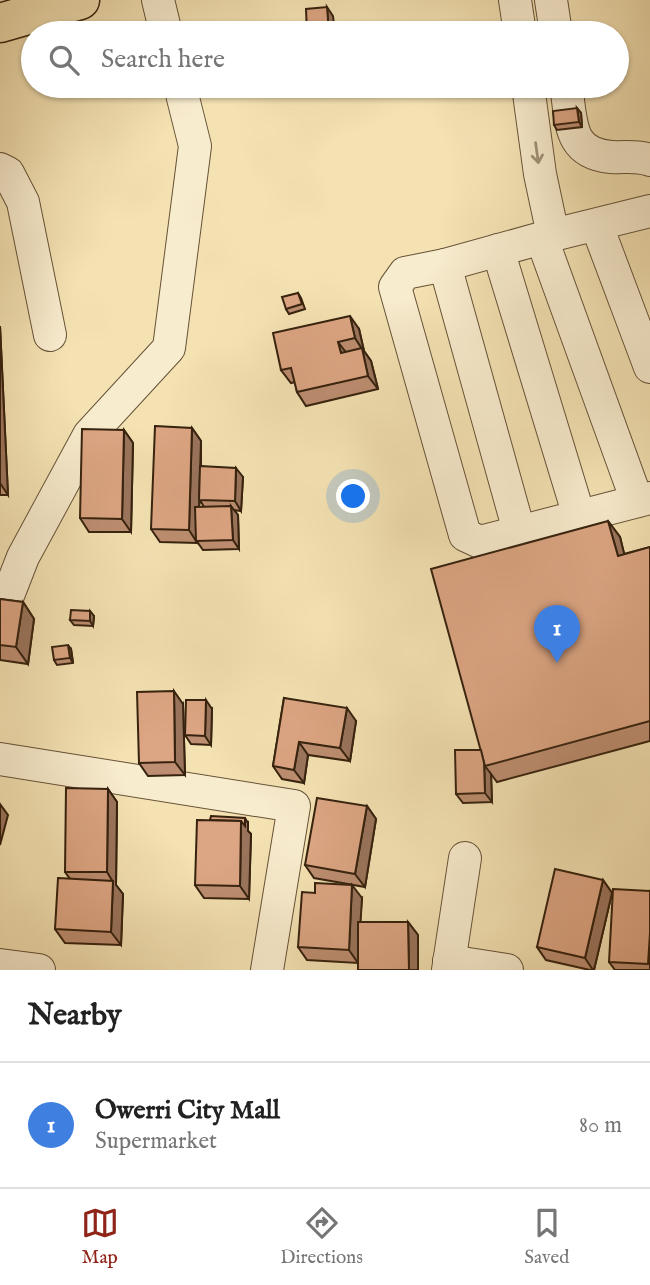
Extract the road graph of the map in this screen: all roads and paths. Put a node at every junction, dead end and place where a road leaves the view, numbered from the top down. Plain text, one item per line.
1 (80, 0) edge
2 (158, 0) edge
3 (515, 0) edge
4 (551, 0) edge
5 (163, 21) edge
6 (518, 21) edge
7 (554, 21) edge
8 (0, 23) edge
9 (183, 98) edge
10 (530, 98) edge
11 (567, 98) edge
12 (650, 160) edge
13 (0, 169) edge
14 (650, 211) edge
15 (597, 226) junction
16 (547, 237) junction
17 (498, 250) junction
18 (445, 265) junction
19 (50, 335) dead end
20 (650, 367) edge
21 (643, 499) edge
22 (579, 516) junction
23 (519, 531) junction
24 (0, 616) edge
25 (0, 760) edge
26 (465, 858) dead end
27 (0, 965) edge
28 (448, 965) edge
29 (39, 970) edge
30 (267, 970) edge
31 (507, 970) edge

1 - 8 main road
2 - 5 street
3 - 6 street
4 - 7 street
9 - 24 street
10 -> 16 street
11 - 12 street
13 - 19 street
14 - 15 street
15 - 16 street
15 - 20 street
16 - 17 street
16 - 21 street
17 - 18 street
17 - 22 street
18 - 23 street
18 - 23 street
21 - 22 street
22 - 23 street
25 - 30 street
26 - 28 street
27 - 29 street
28 - 31 street

